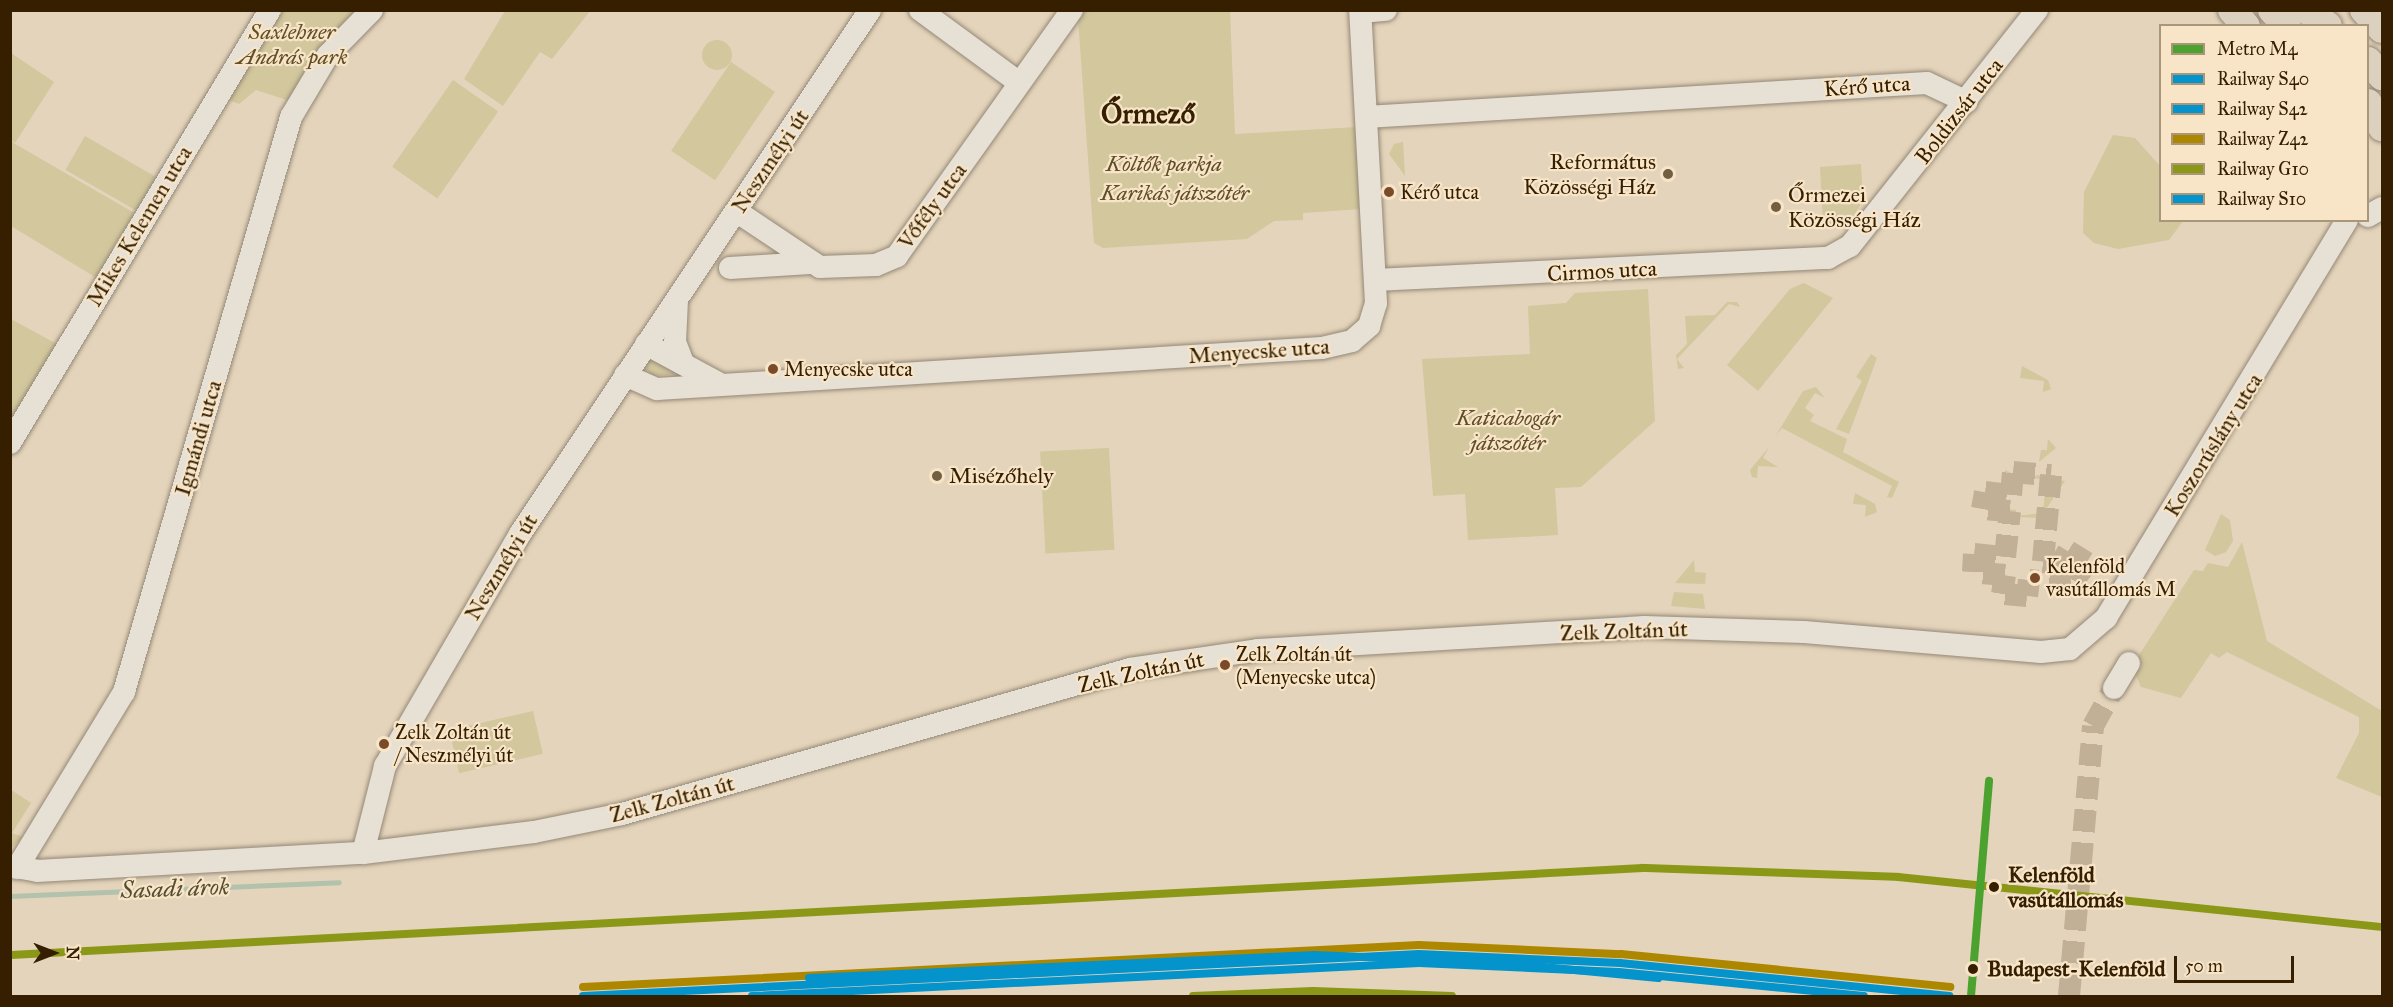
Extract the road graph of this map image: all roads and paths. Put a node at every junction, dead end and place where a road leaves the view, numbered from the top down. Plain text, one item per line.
1 (270, 10) edge
2 (372, 10) edge
3 (921, 10) edge
4 (1072, 10) edge
5 (1386, 10) edge
6 (2232, 10) edge
7 (2272, 10) edge
8 (2307, 10) edge
9 (2319, 10) edge
10 (2364, 10) edge
11 (1360, 11) edge
12 (2032, 12) edge
13 (860, 14) edge
14 (2244, 24) edge
15 (2285, 24) edge
16 (2327, 24) edge
17 (2329, 24) edge
18 (2382, 29) edge
19 (2369, 63) edge
20 (2382, 76) edge
21 (1018, 81) junction
22 (1967, 102) junction
23 (2369, 107) edge
24 (1366, 117) junction
25 (2382, 127) edge
26 (2369, 136) edge
27 (2382, 148) edge
28 (736, 211) junction
29 (2357, 222) edge
30 (2343, 230) edge
31 (1828, 258) joint
32 (810, 263) junction
33 (730, 268) dead end
34 (1375, 280) junction
35 (677, 298) junction
36 (646, 344) junction
37 (683, 363) junction
38 (625, 375) junction
39 (718, 383) junction
40 (10, 443) edge
41 (2080, 645) joint
42 (2129, 663) dead end
43 (2114, 688) tunnel mouth
44 (363, 853) junction
45 (14, 867) edge

1 - 40 street, Mikes Kelemen utca
2 - 45 street, Igmándi utca
3 - 21 street
4 - 21 street, Vőfély utca
5 - 11 street
6 - 14 main road
7 - 15 main road
8 - 16 main road
9 - 17 main road
10 - 18 main road
11 - 24 street, Menyecske utca
12 - 22 street, Boldizsár utca
13 - 28 street, Neszmélyi út
19 - 20 main road
21 - 32 street, Vőfély utca
22 - 24 street, Kérő utca
22 - 31 street, Boldizsár utca
23 - 25 main road
24 - 34 street, Menyecske utca
26 - 27 main road
28 - 32 street, Vőfély utca
28 - 35 street, Neszmélyi út
29 - 30 street, Koszorúslány utca
30 - 41 street, Koszorúslány utca
31 - 34 street, Cirmos utca
32 - 33 street
34 - 39 street, Menyecske utca
35 - 36 street, Neszmélyi út
35 - 37 street
36 - 37 street
36 - 38 street, Neszmélyi út
37 - 39 street
38 - 39 street, Menyecske utca
38 - 44 street, Neszmélyi út
41 - 44 street, Zelk Zoltán út
42 - 43 street
44 - 45 street

